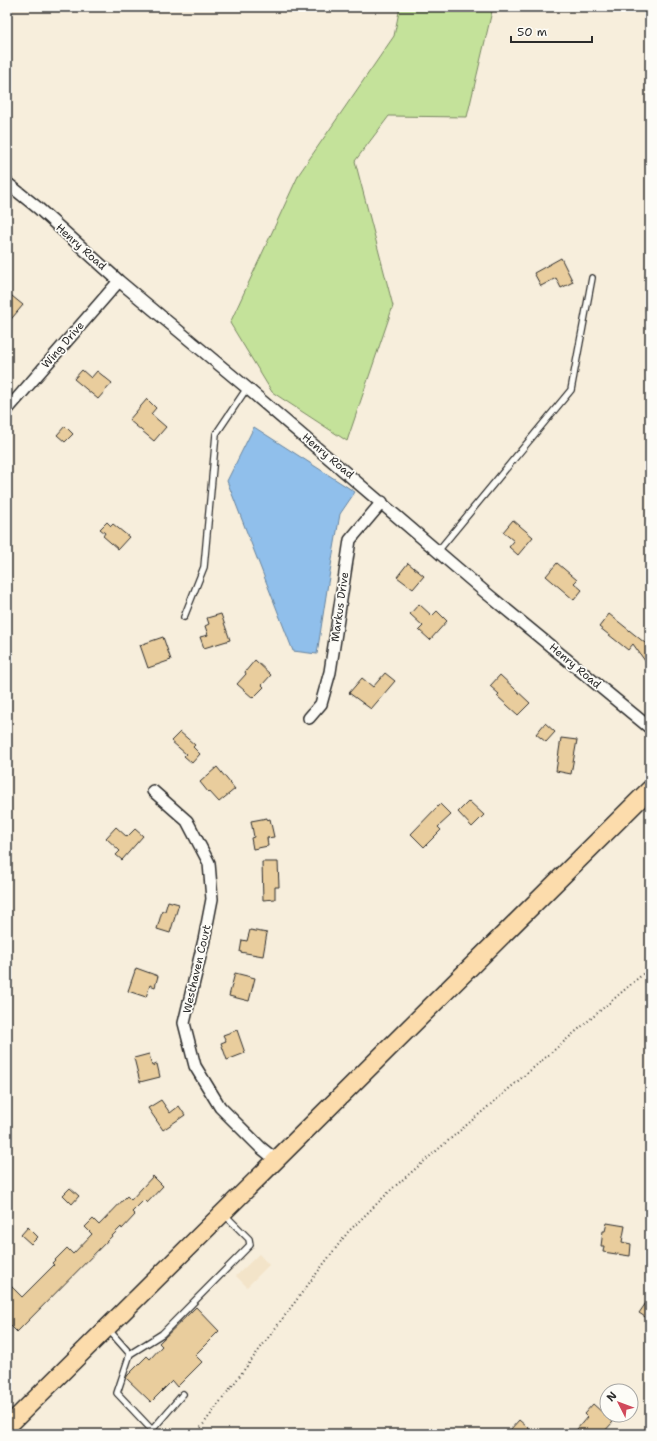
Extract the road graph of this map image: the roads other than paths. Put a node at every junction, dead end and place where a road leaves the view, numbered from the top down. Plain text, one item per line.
1 (7, 183) edge
2 (592, 278) dead end
3 (119, 280) junction
4 (247, 388) junction
5 (7, 410) edge
6 (382, 502) junction
7 (438, 551) junction
8 (184, 617) dead end
9 (309, 718) dead end
10 (650, 728) edge
11 (650, 789) edge
12 (153, 791) dead end
13 (276, 1160) junction
14 (223, 1212) junction
15 (106, 1328) junction
16 (130, 1354) junction
17 (183, 1394) dead end
18 (7, 1427) edge

1 - 3 street, Henry Road
2 - 7 lane
3 - 4 street, Henry Road
3 - 5 street, Wing Drive
4 - 6 street, Henry Road
4 - 8 lane
6 - 7 street, Henry Road
6 - 9 street, Markus Drive
7 - 10 street, Henry Road
11 - 13 main road
12 - 13 street, Westhaven Court
13 - 14 main road
14 - 15 main road
14 - 16 lane
15 - 16 lane
15 - 18 main road
16 - 17 lane

